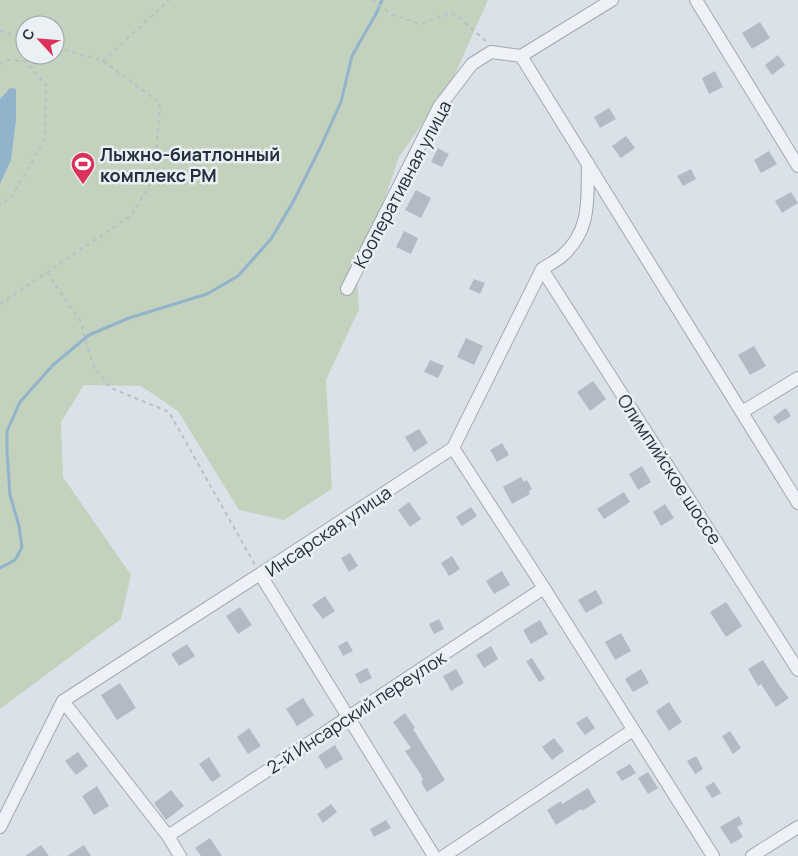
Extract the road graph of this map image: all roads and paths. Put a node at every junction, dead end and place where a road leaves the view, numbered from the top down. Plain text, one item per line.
1 (169, 0) edge
2 (372, 0) edge
3 (612, 0) edge
4 (696, 0) edge
5 (0, 31) edge
6 (15, 35) edge
7 (65, 50) edge
8 (500, 52) junction
9 (521, 56) junction
10 (103, 61) junction
11 (0, 64) edge
12 (588, 163) junction
13 (798, 166) edge
14 (0, 206) edge
15 (542, 269) junction
16 (47, 272) junction
17 (347, 289) dead end
18 (0, 304) edge
19 (798, 378) edge
20 (742, 412) junction
21 (452, 448) junction
22 (798, 503) edge
23 (260, 574) junction
24 (544, 588) junction
25 (798, 670) edge
26 (63, 701) junction
27 (349, 718) junction
28 (633, 730) junction
29 (0, 827) edge
30 (798, 827) edge
31 (168, 836) junction
32 (180, 856) edge
33 (434, 856) edge
34 (444, 856) edge
35 (713, 856) edge
36 (752, 856) edge

1 - 10 path
2 - 8 path
3 - 9 street
4 - 13 street
5 - 6 path
7 - 10 path
8 - 9 street
8 - 17 street, Кооперативная улица
9 - 12 street
10 - 16 path
11 - 14 path
12 - 15 street
12 - 20 street
15 - 21 street
15 - 25 street, Олимпийское шоссе
16 - 18 path
16 - 23 path
19 - 20 street
20 - 22 street
21 - 23 street, Инсарская улица
21 - 24 street
23 - 26 street
23 - 27 street, Инсарская улица
24 - 27 street, 2-й Инсарский переулок
24 - 28 street
26 - 29 street
26 - 31 street
27 - 31 street, 2-й Инсарский переулок
27 - 33 street, Инсарская улица
28 - 34 street
28 - 35 street
30 - 36 street
31 - 32 street

